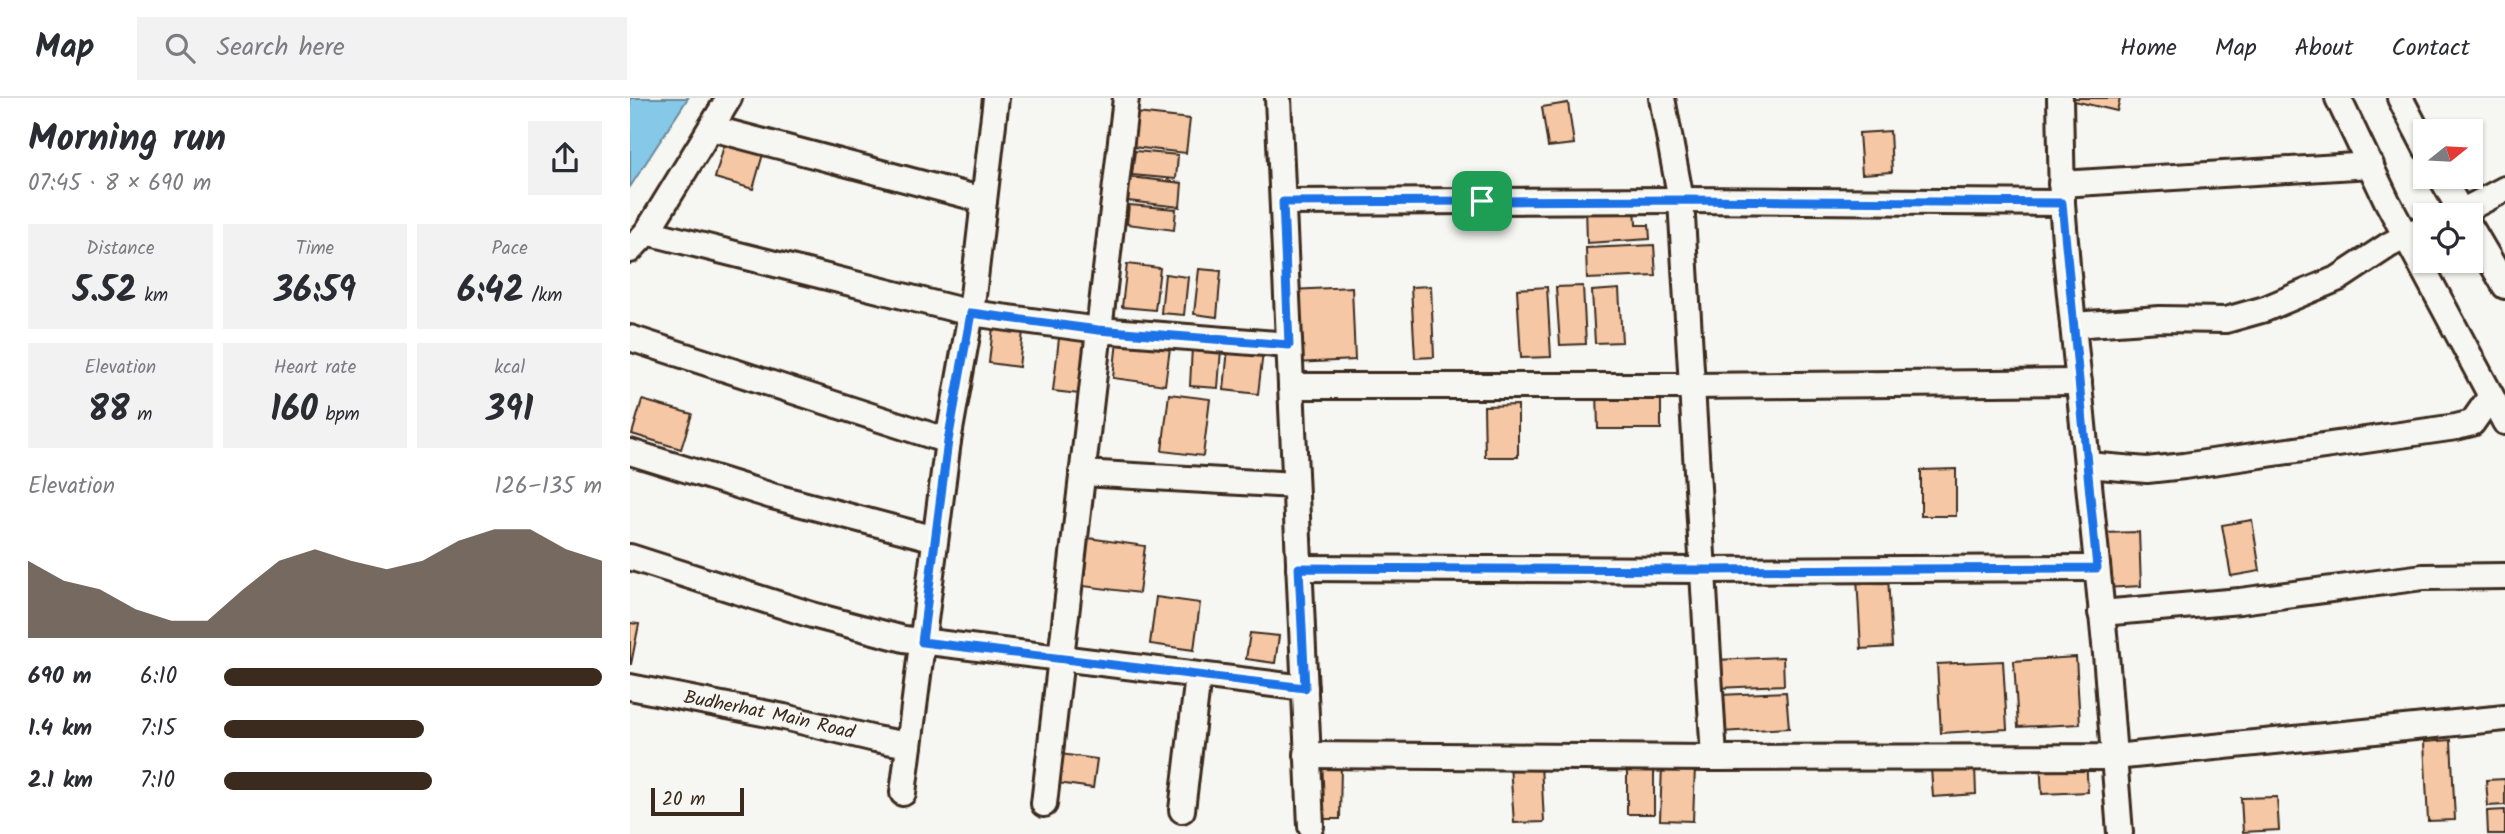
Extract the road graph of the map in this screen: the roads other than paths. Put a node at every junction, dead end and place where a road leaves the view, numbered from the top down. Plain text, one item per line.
1 (729, 98) edge
2 (996, 98) edge
3 (1278, 98) edge
4 (1662, 98) edge
5 (2060, 98) edge
6 (2338, 98) edge
7 (2400, 98) edge
8 (1122, 99) edge
9 (2413, 123) edge
10 (711, 128) junction
11 (2371, 165) junction
12 (2505, 189) edge
13 (2061, 193) junction
14 (984, 200) junction
15 (1681, 200) junction
16 (1283, 202) junction
17 (2483, 204) edge
18 (2413, 227) edge
19 (2413, 233) edge
20 (638, 241) edge
21 (2483, 252) edge
22 (2435, 273) edge
23 (2505, 286) edge
24 (971, 313) junction
25 (2073, 325) junction
26 (1098, 330) junction
27 (630, 338) edge
28 (1289, 345) junction
29 (2079, 382) junction
30 (1291, 386) junction
31 (1692, 386) junction
32 (2491, 396) junction
33 (2505, 422) edge
34 (948, 441) junction
35 (630, 452) edge
36 (2087, 465) junction
37 (1082, 473) junction
38 (1295, 485) junction
39 (935, 539) junction
40 (630, 557) edge
41 (1299, 568) junction
42 (2097, 568) junction
43 (1703, 570) junction
44 (2505, 576) edge
45 (2101, 613) junction
46 (922, 642) junction
47 (1061, 659) junction
48 (1198, 676) junction
49 (630, 687) edge
50 (1305, 688) junction
51 (2505, 718) edge
52 (909, 745) junction
53 (1307, 755) junction
54 (2114, 757) junction
55 (1714, 758) junction
56 (903, 793) dead end
57 (1044, 804) dead end
58 (1182, 810) dead end
59 (1311, 827) dead end
60 (2120, 833) edge

1 - 10 street
2 - 14 street
3 - 16 street
4 - 15 street
5 - 13 street
6 - 11 street
7 - 9 street
8 - 26 street
10 - 14 street
10 - 20 street
11 - 13 street
11 - 18 street
12 - 17 street
13 - 15 street
13 - 25 street
14 - 24 street
15 - 16 street
15 - 31 street
16 - 28 street
19 - 25 street
20 - 24 street
21 - 23 street
22 - 32 street
24 - 26 street
24 - 34 street
25 - 29 street
26 - 28 street
26 - 37 street
27 - 34 street
28 - 30 street
29 - 31 street
29 - 36 street
30 - 31 street
30 - 38 street
31 - 43 street
32 - 33 street
32 - 36 street
34 - 39 street
35 - 39 street
36 - 42 street
37 - 38 street
37 - 47 street
38 - 41 street
39 - 46 street
40 - 46 street
41 - 43 street
41 - 50 street
42 - 43 street
42 - 45 street
43 - 55 street
44 - 45 street
45 - 54 street
46 - 47 street
46 - 52 street
47 - 48 street
47 - 57 street
48 - 50 street
48 - 58 street
49 - 52 street, Budherhat Main Road
50 - 53 street
51 - 54 street
52 - 56 street
53 - 55 street
53 - 59 street
54 - 55 street
54 - 60 street

